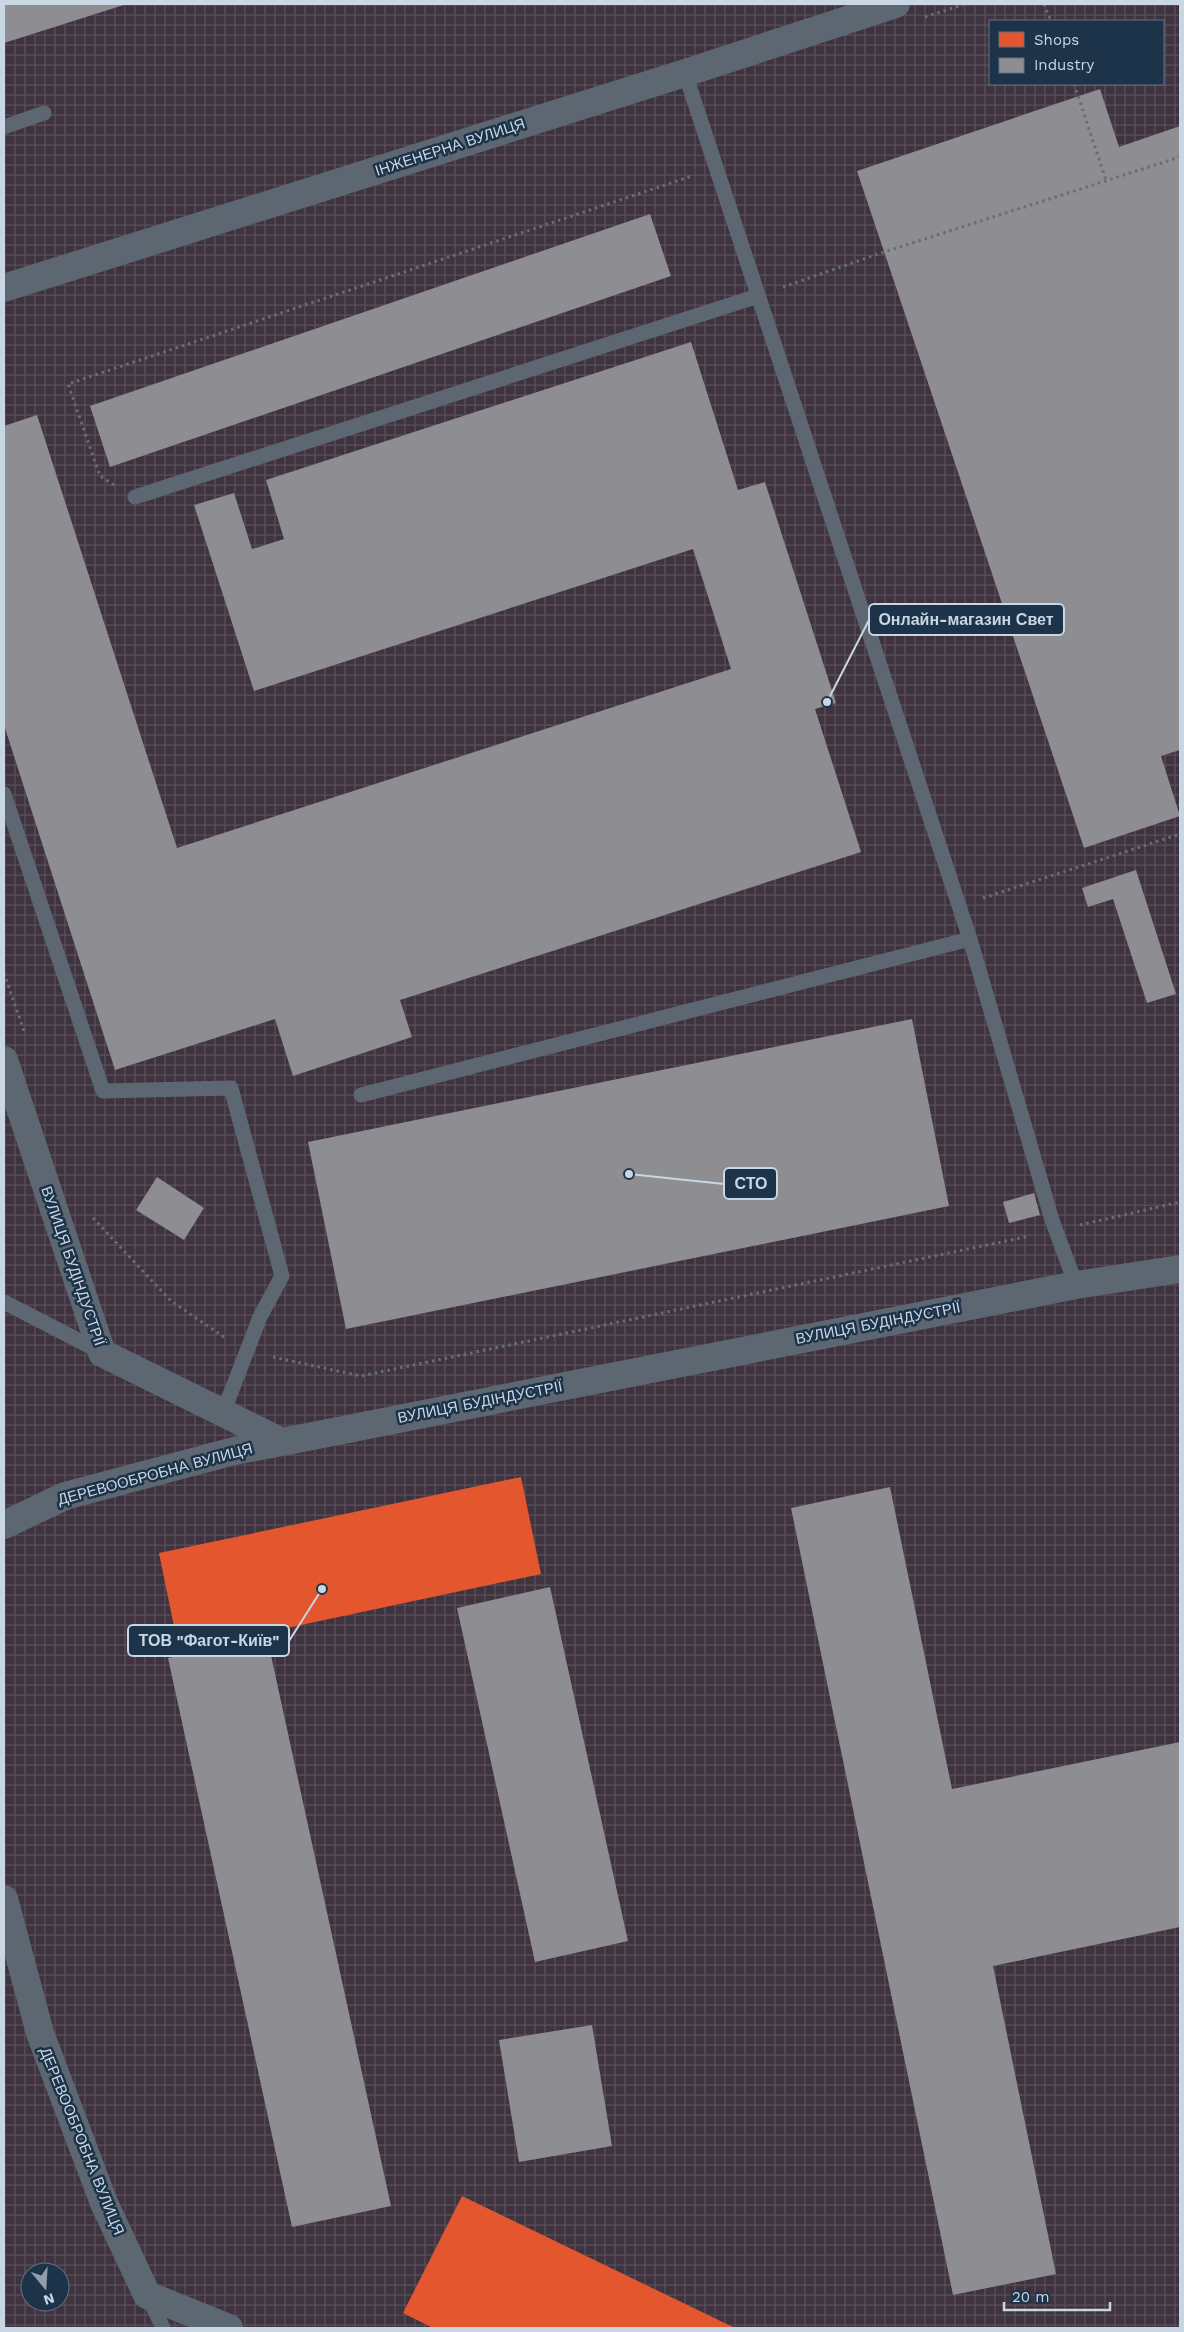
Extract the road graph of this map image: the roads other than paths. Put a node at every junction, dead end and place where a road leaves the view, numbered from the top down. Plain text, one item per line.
1 (896, 4) edge
2 (685, 73) junction
3 (44, 113) dead end
4 (4, 127) edge
5 (4, 288) edge
6 (758, 296) junction
7 (135, 497) road end
8 (4, 794) edge
9 (970, 939) junction
10 (4, 1060) edge
11 (362, 1095) dead end
12 (1180, 1269) edge
13 (1076, 1285) junction
14 (4, 1302) edge
15 (102, 1353) junction
16 (223, 1413) junction
17 (282, 1442) junction
18 (4, 1525) edge
19 (4, 1899) edge
20 (147, 2295) junction
21 (163, 2328) edge
22 (229, 2328) edge

1 - 2 street, ІНЖЕНЕРНА ВУЛИЦЯ
2 - 5 street, ІНЖЕНЕРНА ВУЛИЦЯ
2 - 6 lane
3 - 4 lane
6 - 7 lane
6 - 9 lane
8 - 16 lane
9 - 11 lane
9 - 13 lane
10 - 15 street, ВУЛИЦЯ БУДІНДУСТРІЇ
12 - 13 street, ВУЛИЦЯ БУДІНДУСТРІЇ
13 - 17 street, ВУЛИЦЯ БУДІНДУСТРІЇ
14 - 15 lane
15 - 16 street, ВУЛИЦЯ БУДІНДУСТРІЇ
16 - 17 street, ВУЛИЦЯ БУДІНДУСТРІЇ
17 - 18 street, ДЕРЕВООБРОБНА ВУЛИЦЯ
19 - 20 street, ДЕРЕВООБРОБНА ВУЛИЦЯ
20 - 21 lane
20 - 22 street

